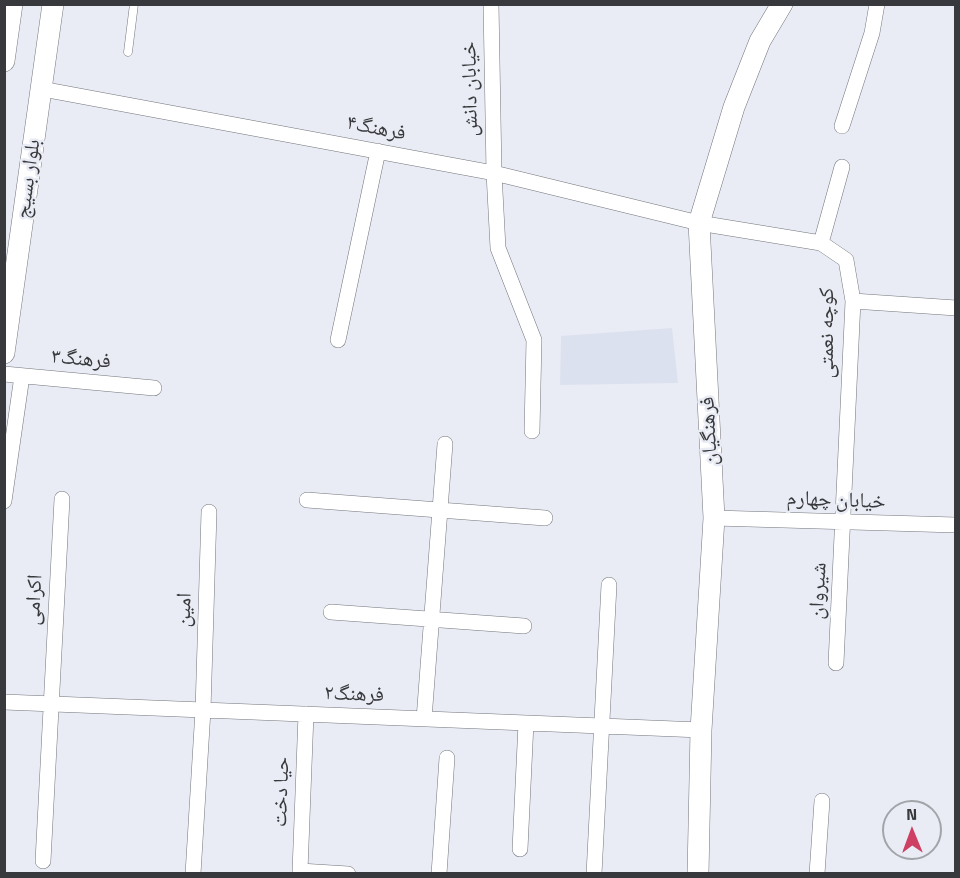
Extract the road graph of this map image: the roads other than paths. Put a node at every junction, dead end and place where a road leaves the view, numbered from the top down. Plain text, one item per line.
1 (12, 4) edge
2 (53, 4) edge
3 (134, 4) edge
4 (491, 4) edge
5 (783, 4) edge
6 (877, 4) edge
7 (128, 52) dead end
8 (4, 61) edge
9 (42, 89) junction
10 (843, 126) dead end
11 (378, 151) junction
12 (842, 167) dead end
13 (494, 173) junction
14 (699, 223) junction
15 (821, 243) junction
16 (10, 271) edge
17 (853, 301) junction
18 (956, 308) edge
19 (338, 340) dead end
20 (4, 353) edge
21 (4, 374) edge
22 (22, 376) junction
23 (154, 388) dead end
24 (532, 431) dead end
25 (445, 444) dead end
26 (62, 499) dead end
27 (307, 500) dead end
28 (4, 501) edge
29 (440, 510) junction
30 (209, 512) dead end
31 (544, 518) dead end
32 (714, 518) junction
33 (844, 522) junction
34 (956, 525) edge
35 (609, 585) dead end
36 (332, 612) dead end
37 (432, 619) junction
38 (524, 626) dead end
39 (836, 663) dead end
40 (4, 702) edge
41 (51, 704) junction
42 (203, 710) junction
43 (306, 714) junction
44 (424, 719) junction
45 (526, 723) junction
46 (602, 726) junction
47 (702, 730) junction
48 (447, 758) dead end
49 (822, 801) dead end
50 (520, 849) dead end
51 (44, 861) dead end
52 (193, 873) edge
53 (348, 873) edge
54 (439, 873) edge
55 (594, 873) edge
56 (698, 873) edge
57 (817, 873) edge

1 - 8 street
2 - 9 street, بلوار بسیج
3 - 7 lane
4 - 13 street, خیابان دانش
5 - 14 street, فرهنگیان
6 - 10 street
9 - 11 street, فرهنگ۴
9 - 16 street, بلوار بسیج
11 - 13 street, فرهنگ۴
11 - 19 street
12 - 15 street
13 - 14 street, فرهنگ۴
13 - 24 street, خیابان دانش
14 - 15 street, کوچه نعمتی
14 - 32 street, فرهنگیان
15 - 17 street, کوچه نعمتی
16 - 20 street, بلوار بسیج
17 - 18 street
17 - 33 street, کوچه نعمتی
21 - 22 street, فرهنگ۳
22 - 23 street, فرهنگ۳
22 - 28 street
25 - 29 street
26 - 41 street, اکرامی
27 - 29 street
29 - 31 street
29 - 37 street
30 - 42 street, امین
32 - 33 street, خیابان چهارم
32 - 47 street, فرهنگیان
33 - 34 street, خیابان چهارم
33 - 39 street, شیروان
35 - 46 street
36 - 37 street
37 - 38 street
37 - 44 street
40 - 41 street, فرهنگ۲
41 - 42 street, فرهنگ۲
41 - 51 street, اکرامی
42 - 43 street, فرهنگ۲
42 - 52 street, امین
43 - 44 street, فرهنگ۲
43 - 53 street, حیا دخت
44 - 45 street, فرهنگ۲
45 - 46 street, فرهنگ۲
45 - 50 street
46 - 47 street, فرهنگ۲
46 - 55 street
47 - 56 street, فرهنگیان
48 - 54 street
49 - 57 street

